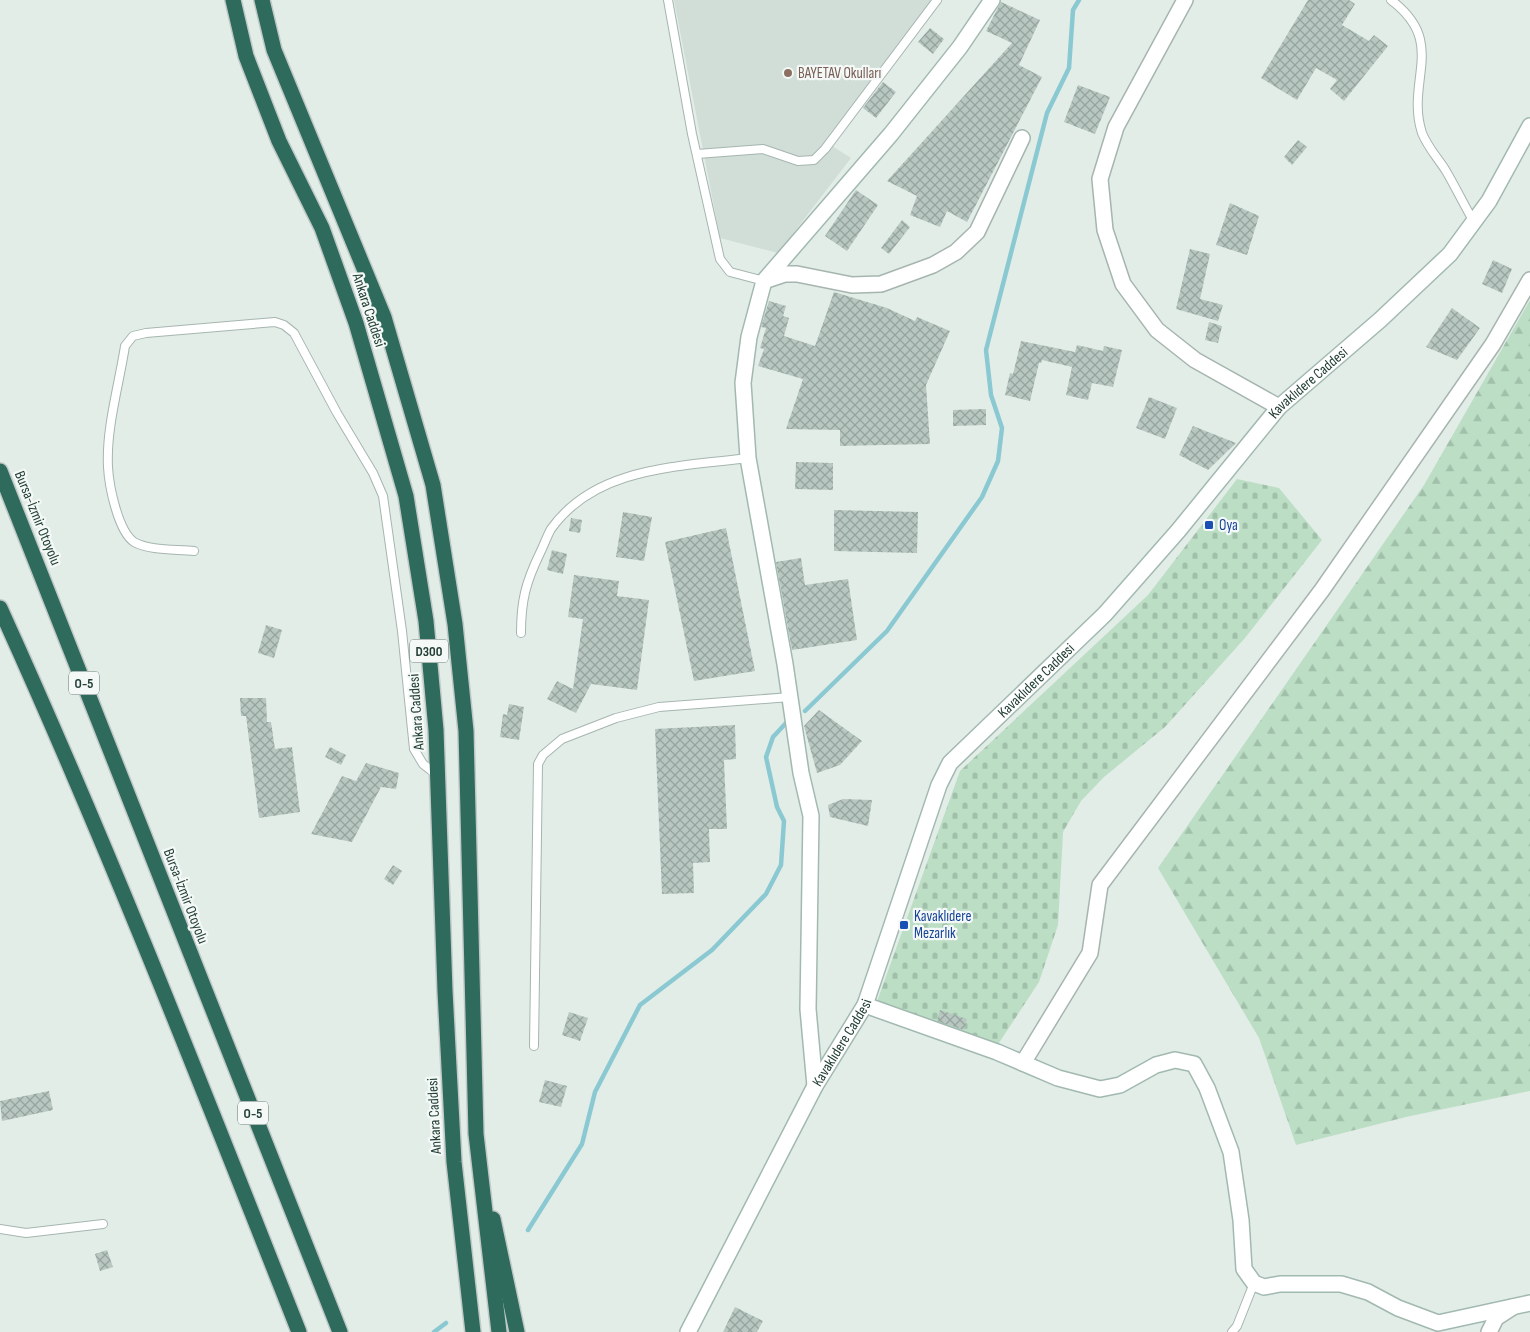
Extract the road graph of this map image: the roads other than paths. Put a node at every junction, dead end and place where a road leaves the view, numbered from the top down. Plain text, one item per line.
1 (233, 0) edge
2 (262, 0) edge
3 (668, 0) edge
4 (937, 0) edge
5 (992, 0) edge
6 (1185, 0) edge
7 (1391, 0) edge
8 (1529, 128) edge
9 (1022, 138) dead end
10 (697, 154) junction
11 (1474, 222) junction
12 (1530, 280) edge
13 (764, 281) junction
14 (1279, 407) junction
15 (748, 458) junction
16 (0, 471) edge
17 (194, 551) dead end
18 (0, 608) edge
19 (521, 633) dead end
20 (790, 697) junction
21 (438, 775) junction
22 (865, 1005) junction
23 (534, 1046) dead end
24 (1023, 1063) junction
25 (814, 1086) junction
26 (476, 1134) junction
27 (103, 1224) dead end
28 (0, 1229) edge
29 (1254, 1283) junction
30 (1530, 1303) edge
31 (1513, 1307) junction
32 (1435, 1327) edge
33 (299, 1332) edge
34 (340, 1332) edge
35 (473, 1332) edge
36 (499, 1332) edge
37 (518, 1332) edge
38 (688, 1332) edge
39 (1232, 1332) edge
40 (1489, 1332) edge

1 - 21 highway, Ankara Caddesi / D300
2 - 26 highway, Ankara Caddesi / D300
3 - 10 lane
4 - 10 lane
5 - 13 street
6 - 14 street
7 - 11 lane
8 - 11 street, Kavaklıdere Caddesi
9 - 13 street
10 - 13 lane
11 - 14 street, Kavaklıdere Caddesi
12 - 24 street
13 - 15 street
14 - 22 street, Kavaklıdere Caddesi
15 - 19 lane
15 - 20 street
16 - 34 highway, Bursa-İzmir Otoyolu / O-5
17 - 21 lane
18 - 33 highway, O-5
20 - 23 lane
20 - 25 street
21 - 35 highway, Ankara Caddesi / D300
22 - 24 street
22 - 25 street, Kavaklıdere Caddesi
24 - 29 street
25 - 38 street, Kavaklıdere Caddesi
26 - 36 highway, Ankara Caddesi / D300
26 - 37 highway
27 - 28 lane
29 - 32 street
29 - 39 lane
30 - 31 street
31 - 32 street
31 - 40 street

